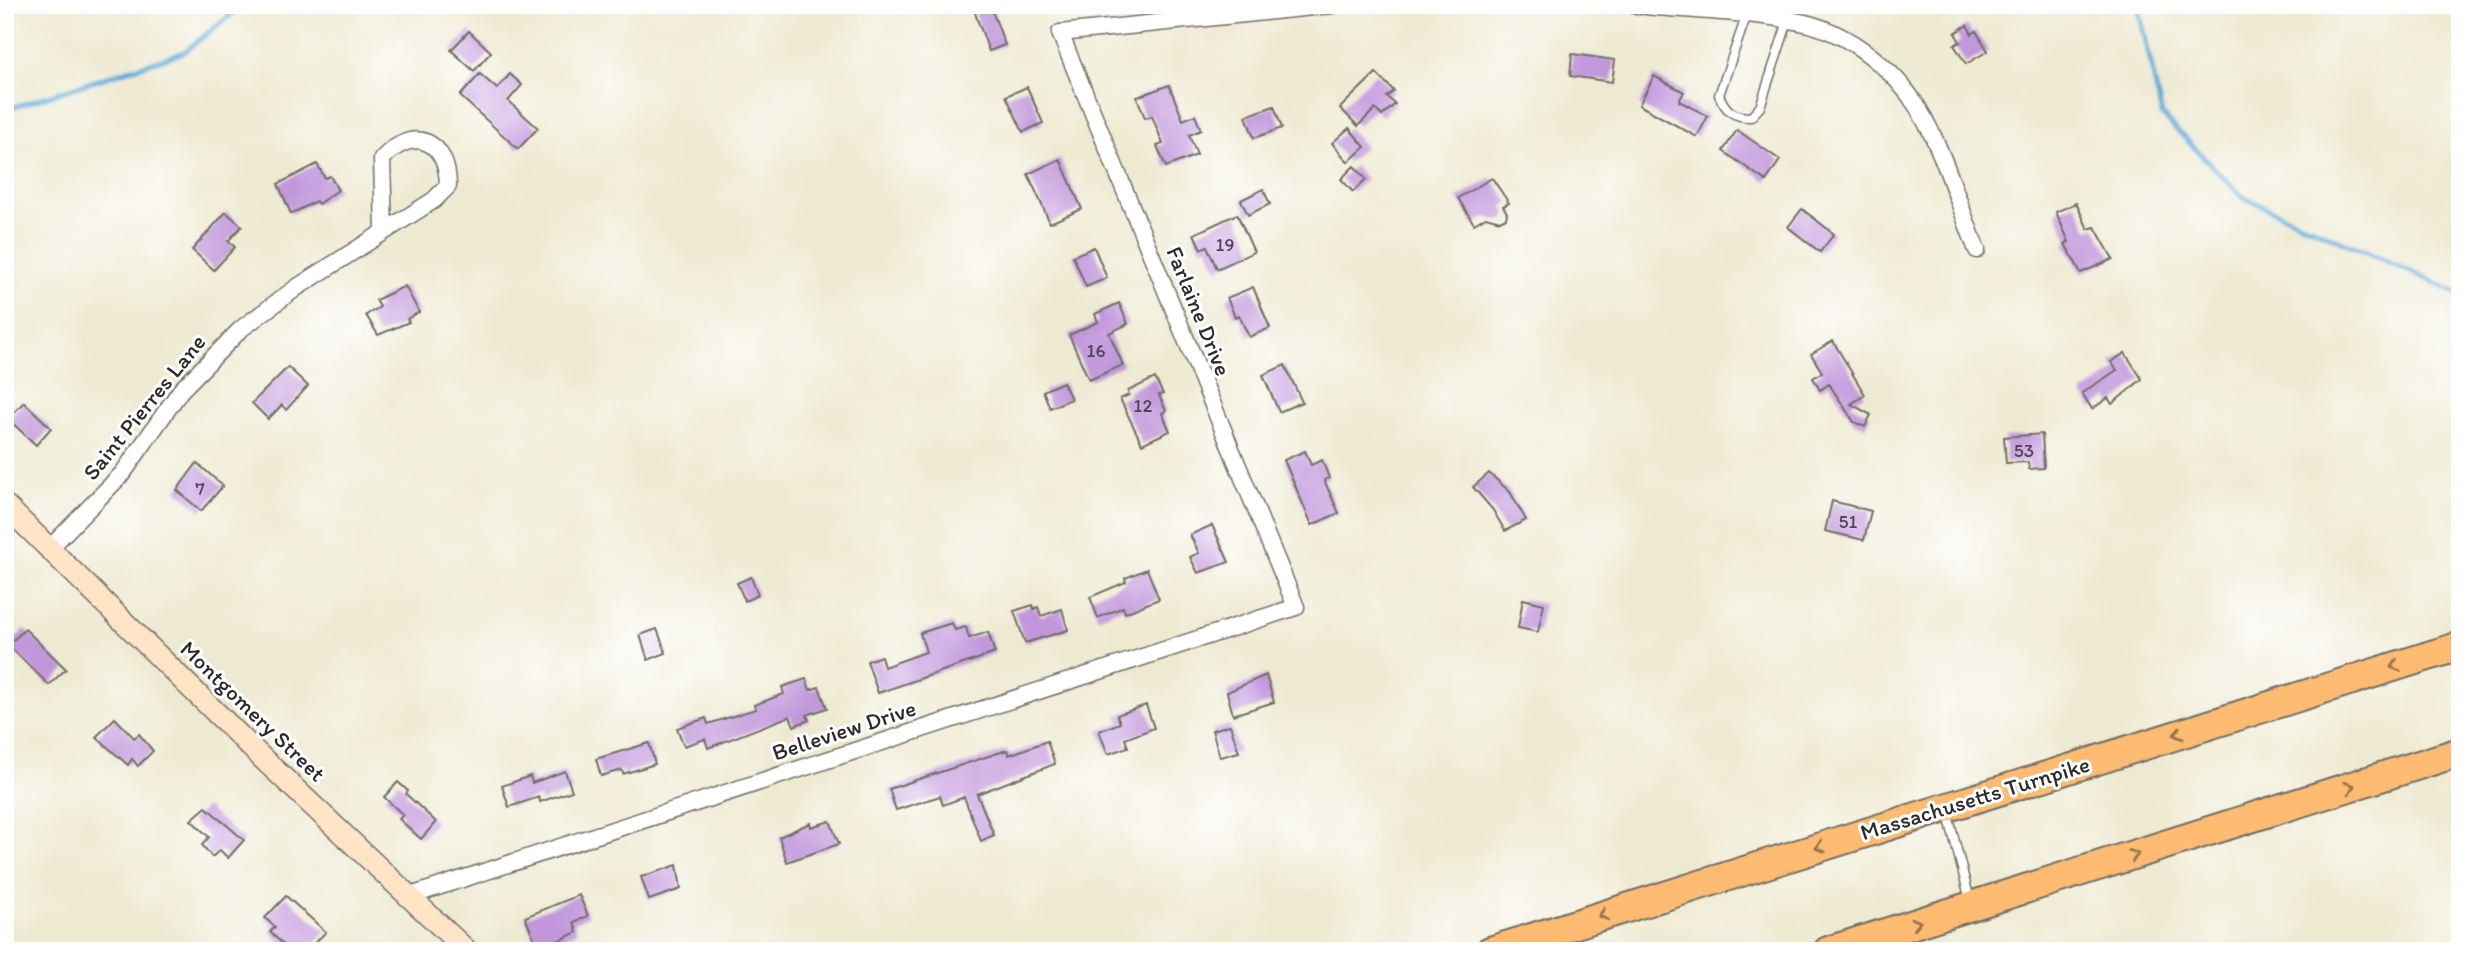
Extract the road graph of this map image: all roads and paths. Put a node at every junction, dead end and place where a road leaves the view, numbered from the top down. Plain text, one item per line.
1 (1332, 5) edge
2 (1636, 5) edge
3 (1746, 17) junction
4 (1788, 21) junction
5 (384, 231) junction
6 (1977, 250) dead end
7 (5, 505) edge
8 (50, 548) junction
9 (1296, 607) joint
10 (2460, 646) edge
11 (2460, 752) edge
12 (1946, 807) junction
13 (407, 897) junction
14 (1972, 906) junction
15 (467, 951) edge
16 (1490, 951) edge
17 (1828, 951) edge

1 - 9 street, Farlaine Drive
2 - 3 street
3 - 4 street
3 - 4 lane
4 - 6 street
5 - 5 street, Saint Pierres Lane
5 - 8 street, Saint Pierres Lane
7 - 8 main road, Montgomery Street
8 - 13 main road, Montgomery Street
9 - 13 street, Belleview Drive
10 -> 12 highway, Massachusetts Turnpike
14 -> 11 highway
12 - 14 lane
12 -> 16 highway, Massachusetts Turnpike
13 - 15 main road, Montgomery Street
17 -> 14 highway

